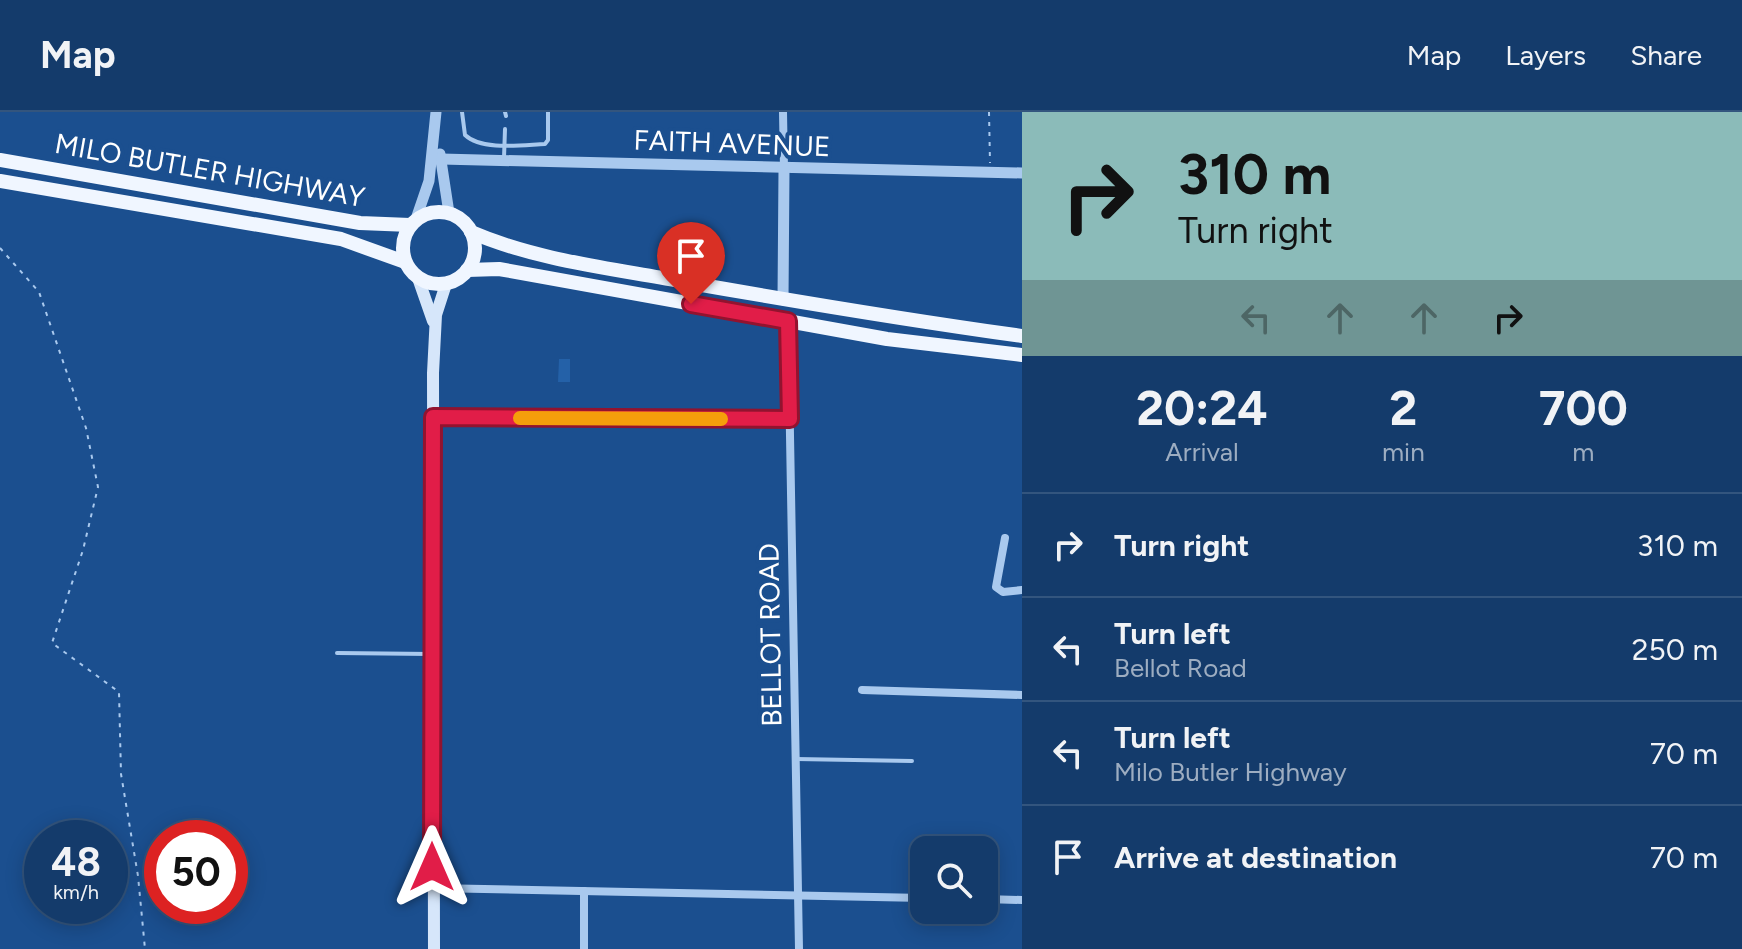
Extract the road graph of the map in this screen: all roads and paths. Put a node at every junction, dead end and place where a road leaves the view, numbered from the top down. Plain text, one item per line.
1 (436, 112) edge
2 (462, 112) edge
3 (548, 112) edge
4 (783, 112) edge
5 (989, 112) edge
6 (505, 129) dead end
7 (435, 139) junction
8 (504, 144) junction
9 (441, 159) junction
10 (0, 160) edge
11 (504, 161) junction
12 (784, 169) junction
13 (990, 173) junction
14 (1022, 173) edge
15 (0, 181) edge
16 (449, 213) junction
17 (413, 222) junction
18 (471, 232) junction
19 (0, 248) edge
20 (405, 262) junction
21 (467, 270) junction
22 (418, 278) junction
23 (446, 284) junction
24 (783, 300) junction
25 (788, 321) junction
26 (434, 328) junction
27 (1022, 336) edge
28 (1022, 355) edge
29 (433, 417) junction
30 (790, 419) junction
31 (1005, 538) dead end
32 (1022, 590) edge
33 (337, 653) dead end
34 (431, 654) junction
35 (862, 690) dead end
36 (1022, 695) edge
37 (796, 759) junction
38 (912, 761) dead end
39 (432, 888) junction
40 (584, 891) junction
41 (797, 895) junction
42 (910, 898) edge
43 (998, 899) edge
44 (1022, 900) edge
45 (145, 949) edge
46 (434, 949) edge
47 (584, 949) edge
48 (799, 949) edge

1 - 7 street
2 - 8 lane
3 - 8 lane
4 - 12 street
5 - 13 path
6 - 8 lane
7 - 9 street
7 - 17 street
8 - 11 lane
9 - 11 street, FAITH AVENUE
9 - 16 street
10 - 17 main road, MILO BUTLER HIGHWAY
11 - 12 street, FAITH AVENUE
12 - 13 street, FAITH AVENUE
12 - 24 street
13 - 14 street, FAITH AVENUE
15 - 20 main road, MILO BUTLER HIGHWAY
16 - 17 main road
16 - 18 main road
17 - 20 main road
18 - 21 main road
18 - 24 main road
19 - 45 path
20 - 22 main road
21 - 23 main road
21 - 25 main road
22 - 23 main road
22 - 26 main road
23 - 26 main road
24 - 27 main road
25 - 28 main road
25 - 30 street, BELLOT ROAD
26 - 29 main road
29 - 30 street
29 - 34 main road
30 - 37 street, BELLOT ROAD
31 - 32 street
33 - 34 lane
34 - 39 main road
35 - 36 street
37 - 38 lane
37 - 41 street, BELLOT ROAD
39 - 40 street
39 - 46 main road
40 - 41 street
40 - 47 street
41 - 42 street
41 - 48 street, BELLOT ROAD
43 - 44 street

